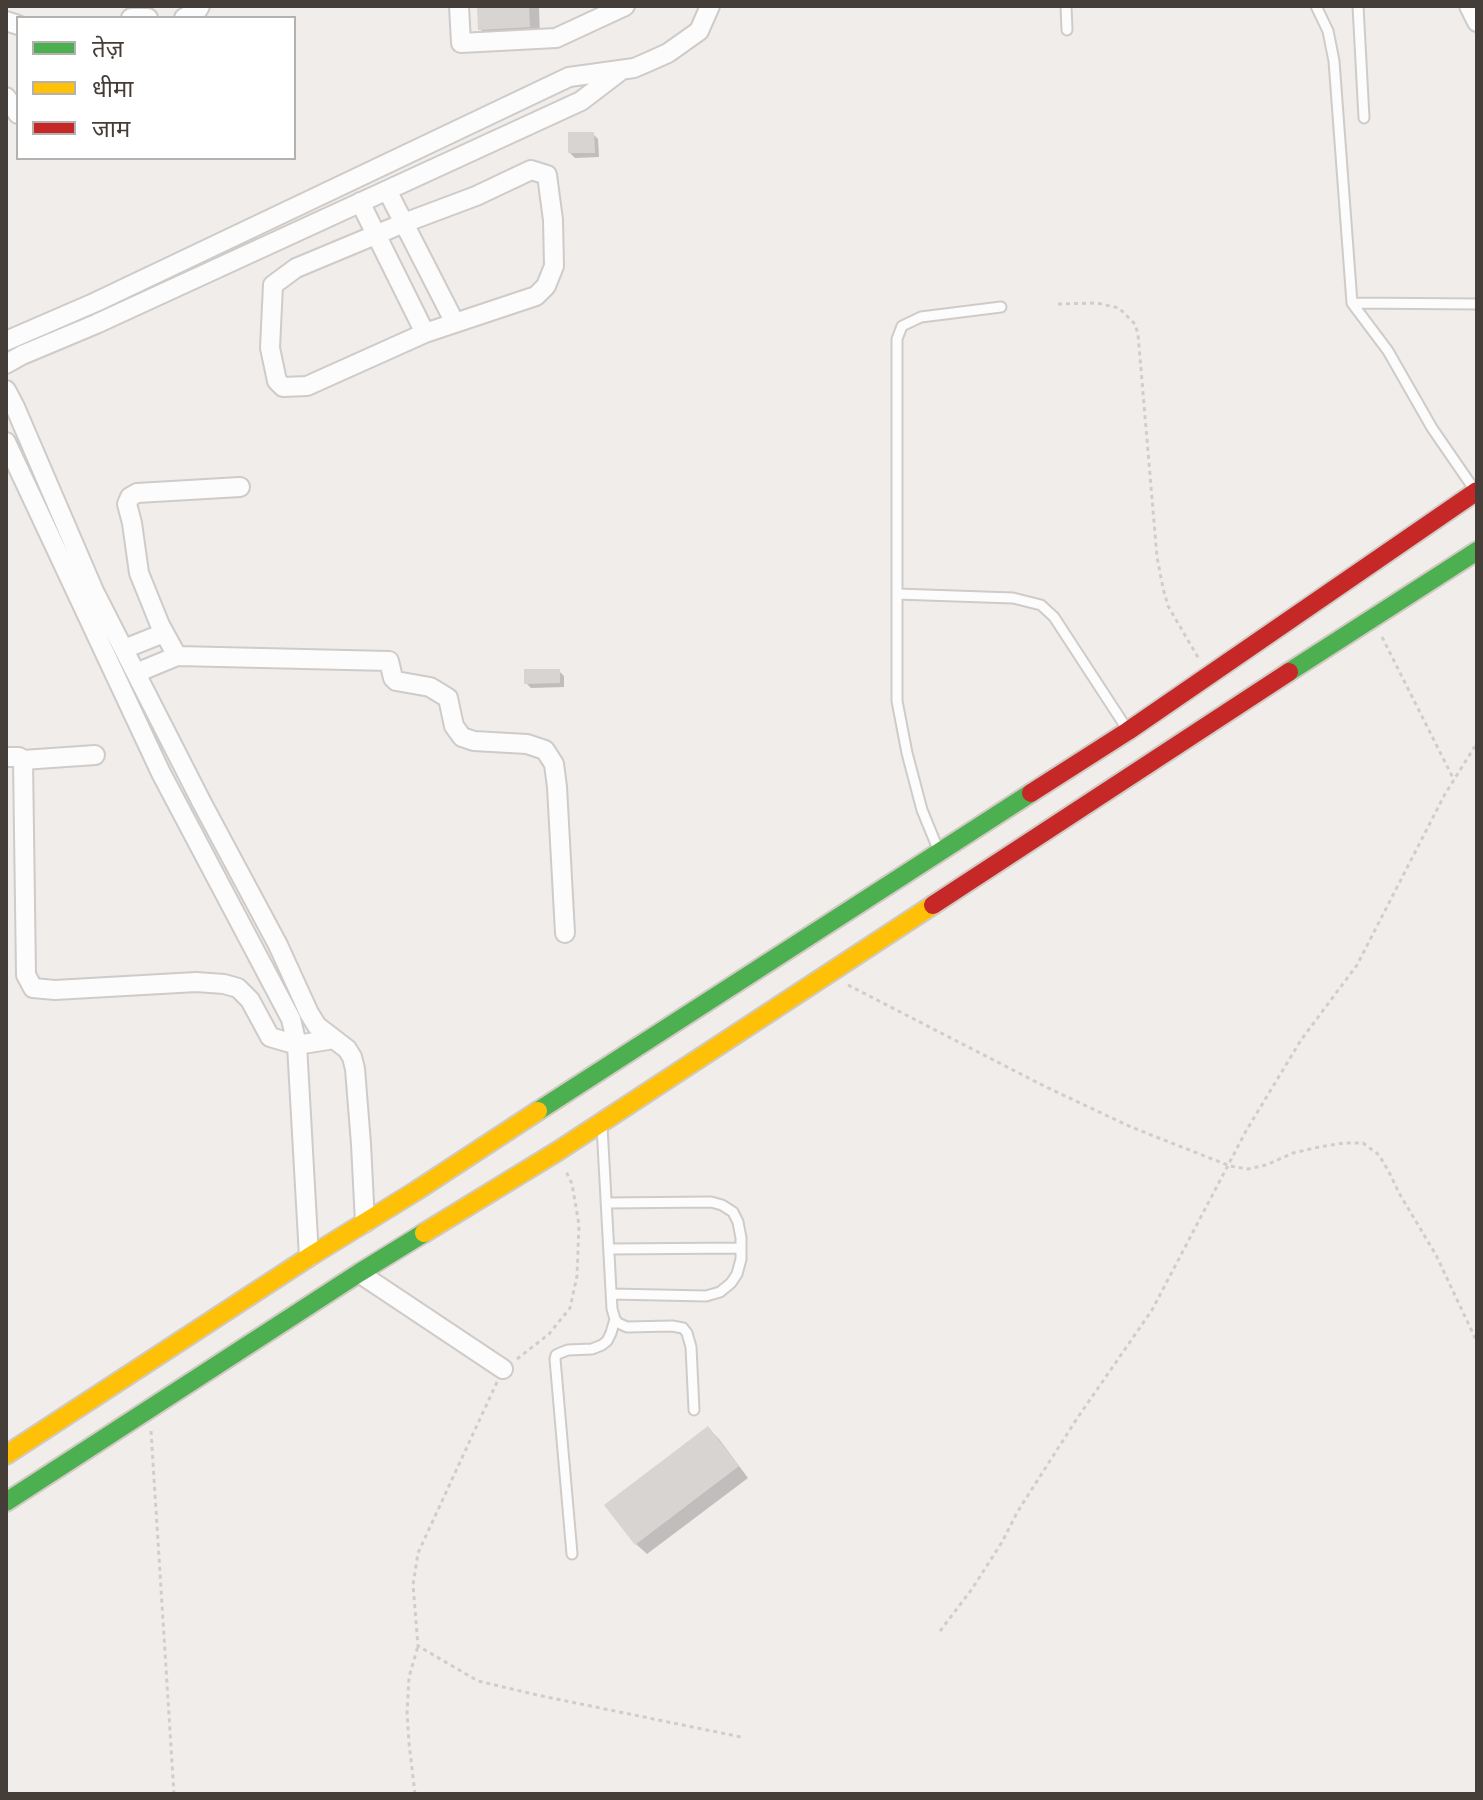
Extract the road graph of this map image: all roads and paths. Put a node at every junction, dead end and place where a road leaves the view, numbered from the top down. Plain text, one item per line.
1 (459, 6) edge
2 (625, 6) edge
3 (710, 6) edge
4 (1066, 6) edge
5 (1316, 6) edge
6 (1358, 6) edge
7 (1469, 6) edge
8 (596, 12) edge
9 (1477, 22) edge
10 (1067, 30) dead end
11 (621, 70) junction
12 (1364, 118) dead end
13 (387, 190) junction
14 (360, 202) junction
15 (404, 223) junction
16 (376, 235) junction
17 (1352, 303) junction
18 (1058, 304) dead end
19 (1477, 304) edge
20 (1001, 307) dead end
21 (455, 323) junction
22 (425, 333) junction
23 (6, 341) edge
24 (6, 364) edge
25 (6, 390) edge
26 (6, 442) edge
27 (240, 487) dead end
28 (1476, 492) edge
29 (1477, 551) edge
30 (897, 594) junction
31 (1373, 618) junction
32 (102, 627) junction
33 (164, 633) junction
34 (124, 649) junction
35 (177, 656) junction
36 (136, 673) junction
37 (1209, 675) junction
38 (1128, 731) junction
39 (1477, 743) edge
40 (95, 755) dead end
41 (14, 759) edge
42 (1454, 780) junction
43 (939, 852) junction
44 (565, 933) dead end
45 (826, 974) junction
46 (334, 1039) junction
47 (297, 1045) junction
48 (624, 1081) junction
49 (602, 1122) junction
50 (558, 1151) junction
51 (1228, 1166) junction
52 (606, 1203) junction
53 (365, 1223) junction
54 (741, 1248) junction
55 (609, 1249) junction
56 (309, 1257) junction
57 (359, 1273) junction
58 (612, 1294) junction
59 (615, 1319) junction
60 (1477, 1342) edge
61 (503, 1369) junction
62 (150, 1409) junction
63 (694, 1410) dead end
64 (6, 1455) edge
65 (6, 1502) edge
66 (572, 1554) dead end
67 (940, 1631) dead end
68 (418, 1646) junction
69 (741, 1737) dead end
70 (174, 1794) edge
71 (415, 1794) edge

1 - 8 street
2 - 8 street
3 - 11 street
4 - 10 lane
5 - 17 lane
6 - 12 lane
7 - 9 street
11 - 13 street
11 - 23 street
13 - 14 street
13 - 15 street
14 - 16 street
14 - 24 street
15 - 16 street
15 - 21 street
15 - 21 street
16 - 22 street
16 - 22 street
17 - 19 lane
17 - 28 lane
18 - 37 path
20 - 30 lane
21 - 22 street
25 - 32 street
26 - 32 street
27 - 33 street
28 - 37 street
29 - 31 street
30 - 38 lane
30 - 43 lane
31 - 42 path
31 - 45 street
32 - 34 street
32 - 47 street
33 - 34 street
33 - 35 street
34 - 36 street
35 - 36 street
35 - 44 street
36 - 46 street
37 - 38 street
38 - 43 street
39 - 42 path
40 - 41 street
41 - 47 street
42 - 51 path
43 - 48 street
45 - 48 street
45 - 51 path
46 - 47 street
46 - 53 street
47 - 56 street
48 - 49 street
48 - 53 street
49 - 50 street
49 - 52 lane
50 - 57 street
50 - 61 path
51 - 60 path
51 - 67 path
52 - 54 lane
52 - 55 lane
53 - 56 street
54 - 55 lane
54 - 58 lane
55 - 58 lane
56 - 64 street
57 - 61 street
57 - 62 street
58 - 59 lane
59 - 63 lane
59 - 66 lane
61 - 68 path
62 - 65 street
62 - 70 path
68 - 69 path
68 - 71 path

